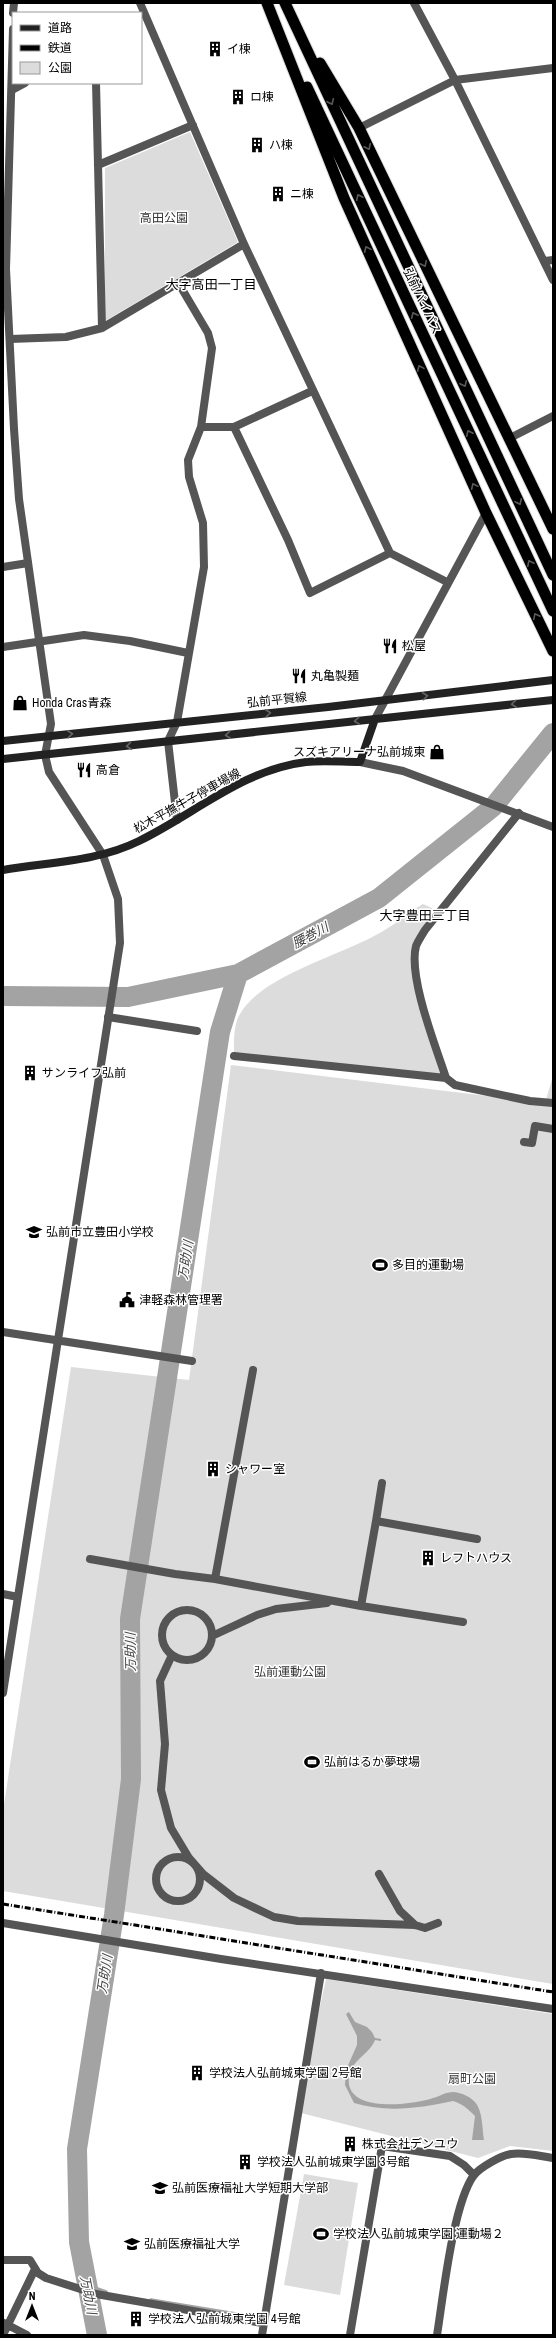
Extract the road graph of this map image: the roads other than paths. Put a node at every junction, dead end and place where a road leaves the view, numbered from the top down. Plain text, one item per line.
1 (267, 3) edge
2 (286, 3) edge
3 (414, 3) edge
4 (143, 18) edge
5 (553, 68) edge
6 (455, 80) junction
7 (12, 84) edge
8 (23, 84) edge
9 (96, 84) edge
10 (12, 90) junction
11 (193, 125) junction
12 (359, 128) junction
13 (98, 165) junction
14 (244, 244) junction
15 (549, 261) edge
16 (4, 269) edge
17 (553, 280) edge
18 (179, 284) junction
19 (102, 328) junction
20 (10, 339) junction
21 (7, 351) edge
22 (312, 391) junction
23 (553, 416) edge
24 (201, 427) junction
25 (234, 428) junction
26 (510, 438) junction
27 (486, 513) junction
28 (553, 529) edge
29 (390, 553) junction
30 (28, 563) junction
31 (3, 567) edge
32 (553, 575) edge
33 (447, 582) junction
34 (553, 611) edge
35 (40, 642) junction
36 (3, 647) edge
37 (553, 651) edge
38 (188, 653) junction
39 (553, 680) edge
40 (386, 699) junction
41 (553, 700) edge
42 (375, 719) junction
43 (177, 722) junction
44 (48, 736) junction
45 (3, 741) edge
46 (168, 741) junction
47 (46, 754) junction
48 (3, 759) edge
49 (360, 762) junction
50 (519, 814) junction
51 (177, 820) junction
52 (553, 827) edge
53 (103, 856) junction
54 (3, 870) edge
55 (109, 1014) junction
56 (197, 1031) dead end
57 (234, 1056) dead end
58 (446, 1078) junction
59 (553, 1103) edge
60 (553, 1129) edge
61 (524, 1142) dead end
62 (3, 1332) edge
63 (58, 1340) junction
64 (192, 1361) dead end
65 (253, 1370) dead end
66 (382, 1483) dead end
67 (376, 1521) junction
68 (477, 1539) dead end
69 (90, 1559) dead end
70 (215, 1579) junction
71 (3, 1594) edge
72 (18, 1597) junction
73 (337, 1602) junction
74 (361, 1606) junction
75 (463, 1622) dead end
76 (212, 1636) junction
77 (172, 1655) junction
78 (3, 1693) edge
79 (198, 1868) junction
80 (379, 1874) dead end
81 (3, 1923) edge
82 (438, 1923) dead end
83 (415, 1925) junction
84 (321, 1973) junction
85 (553, 2009) edge
86 (553, 2158) edge
87 (474, 2175) junction
88 (3, 2260) edge
89 (35, 2269) junction
90 (262, 2323) junction
91 (5, 2324) edge
92 (3, 2335) edge
93 (27, 2335) edge
94 (262, 2335) edge
95 (350, 2335) edge
96 (437, 2335) edge

27 -> 1 highway
34 -> 1 highway, 弘前バイパス
2 - 12 highway
2 -> 32 highway, 弘前バイパス
3 - 6 street
4 - 11 street
5 - 6 street
6 - 12 street
6 - 15 street
7 - 10 street
8 - 10 street
9 - 13 street
10 - 16 street
11 - 13 street
11 - 14 street
12 -> 26 highway
13 - 19 street
14 - 18 street
14 - 22 street
15 - 17 street
16 - 20 street
18 - 19 street
18 - 24 street
19 - 20 street
20 - 21 street
21 - 30 street
22 - 25 street
22 - 29 street
23 - 26 street
24 - 25 street
24 - 38 street
25 - 29 street
26 - 28 highway
27 - 33 street
37 -> 27 highway
29 - 33 street
30 - 31 street
30 - 35 street
33 - 40 street
35 - 36 street
35 - 38 street
35 - 44 street
38 - 43 street
40 -> 39 main road, 弘前平賀線
40 - 42 street
43 -> 40 main road, 弘前平賀線
41 -> 42 main road
42 -> 46 main road
42 - 49 main road
44 -> 43 main road, 弘前平賀線
43 - 46 street
44 - 45 main road, 弘前平賀線
44 - 47 street
46 -> 47 main road
46 - 51 street
47 - 48 main road
47 - 53 street
49 - 50 street
49 - 51 main road, 松木平撫牛子停車場線
50 - 52 street
50 - 58 street
51 - 53 main road, 松木平撫牛子停車場線
53 - 54 main road, 松木平撫牛子停車場線
53 - 55 street
55 - 56 street
55 - 63 street
57 - 58 street
58 - 59 street
60 - 61 street
62 - 63 street
63 - 64 street
63 - 72 street
65 - 70 street
66 - 67 street
67 - 68 street
67 - 74 street
69 - 70 street
70 - 73 street
71 - 72 street
72 - 78 street
73 - 74 street
73 - 76 street
74 - 75 street
76 - 77 street
76 - 77 street
77 - 79 street
79 - 79 street
79 - 83 street
80 - 83 street
81 - 84 street
82 - 83 street
84 - 85 street
84 - 90 street
86 - 87 street
87 - 95 street
87 - 96 street
88 - 89 street
89 - 90 street
89 - 91 street
90 - 94 street
91 - 92 street
91 - 93 street

